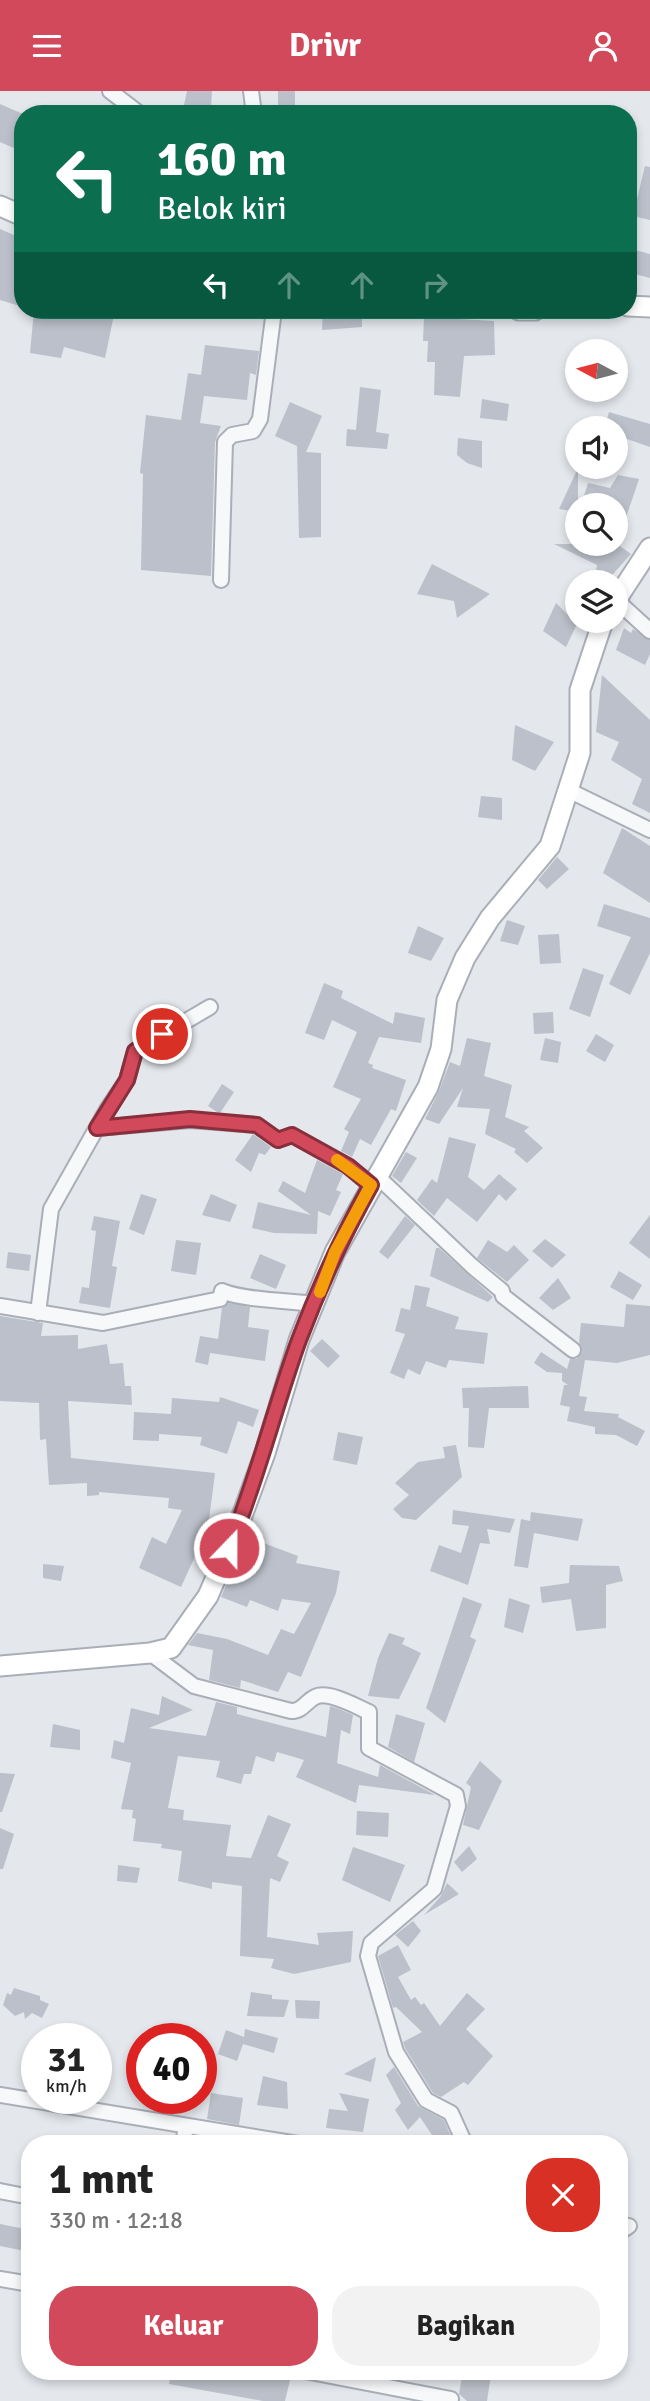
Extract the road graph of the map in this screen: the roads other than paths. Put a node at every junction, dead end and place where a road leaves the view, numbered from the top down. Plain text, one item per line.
1 (110, 91) edge
2 (128, 105) edge
3 (273, 319) edge
4 (650, 548) edge
5 (220, 580) dead end
6 (628, 582) edge
7 (628, 611) edge
8 (650, 631) edge
9 (599, 633) edge
10 (568, 790) junction
11 (650, 830) edge
12 (210, 1007) dead end
13 (97, 1128) junction
14 (374, 1181) junction
15 (316, 1304) junction
16 (0, 1306) edge
17 (37, 1313) junction
18 (573, 1350) dead end
19 (150, 1653) junction
20 (0, 1666) edge
21 (0, 2095) edge
22 (186, 2126) junction
23 (184, 2135) edge
24 (242, 2135) edge
25 (461, 2135) edge
26 (0, 2191) edge
27 (21, 2195) edge
28 (0, 2279) edge
29 (21, 2282) edge
30 (370, 2380) edge
31 (451, 2399) dead end

1 - 2 street
3 - 5 street
4 - 6 street
7 - 8 street
9 - 10 street
10 - 11 street
10 - 14 street
12 - 13 street
13 - 14 street
13 - 17 street
14 - 15 street
14 - 18 street
15 - 17 street
15 - 19 street
16 - 17 street
19 - 20 street
19 - 25 street
21 - 22 street
22 - 23 street
22 - 24 street
26 - 27 street
28 - 29 street
30 - 31 street

